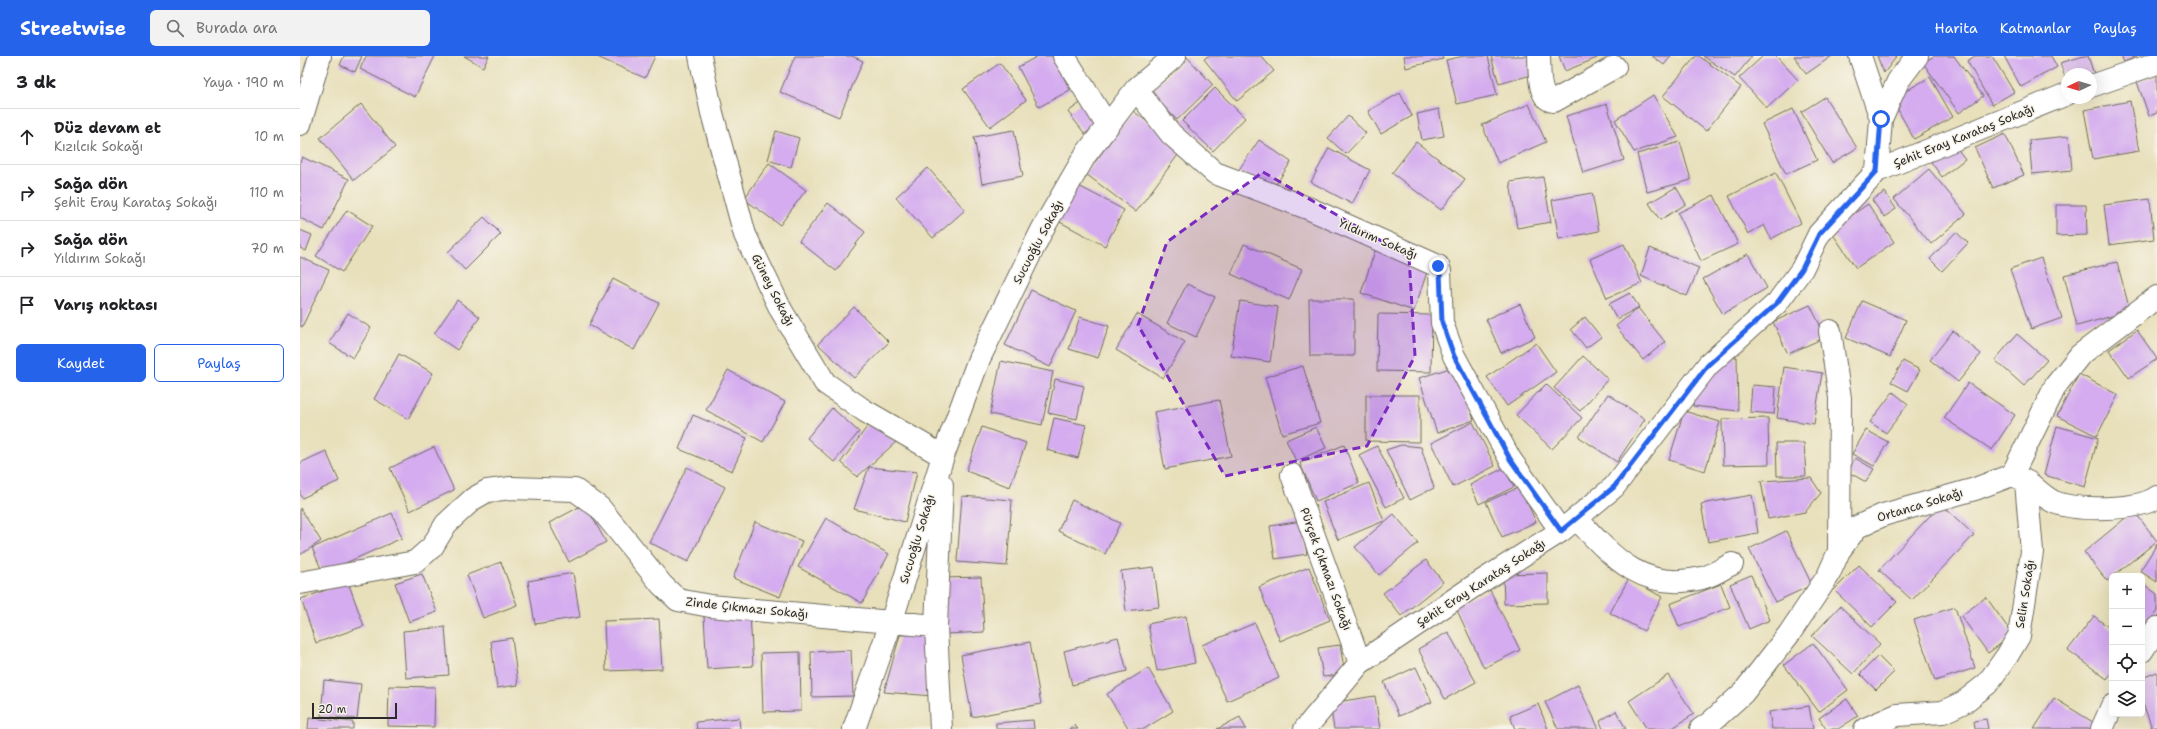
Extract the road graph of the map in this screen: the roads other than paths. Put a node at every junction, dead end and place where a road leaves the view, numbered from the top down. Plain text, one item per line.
1 (320, 56) edge
2 (700, 56) edge
3 (1064, 56) edge
4 (1176, 56) edge
5 (1539, 56) edge
6 (1860, 56) edge
7 (1917, 56) edge
8 (2157, 63) edge
9 (1615, 67) dead end
10 (2097, 84) edge
11 (1136, 89) junction
12 (2061, 96) edge
13 (301, 116) edge
14 (1881, 119) junction
15 (1107, 125) junction
16 (1877, 171) junction
17 (2157, 297) edge
18 (1830, 331) dead end
19 (943, 456) junction
20 (1292, 475) dead end
21 (2019, 478) junction
22 (2157, 497) edge
23 (1569, 525) junction
24 (1839, 551) junction
25 (1732, 564) dead end
26 (300, 583) edge
27 (891, 623) junction
28 (936, 626) junction
29 (2157, 628) edge
30 (2148, 651) edge
31 (1360, 663) junction
32 (2109, 713) edge
33 (854, 729) edge
34 (941, 729) edge
35 (1305, 729) edge
36 (1701, 729) edge
37 (1865, 729) edge
38 (2102, 729) edge

1 - 13 street
2 - 19 street, Güney Sokağı
3 - 15 street
4 - 11 street, Sucuoğlu Sokağı
5 - 9 street
6 - 14 street
7 - 14 street
8 - 10 street
11 - 15 street, Sucuoğlu Sokağı
11 - 23 street, Yıldırım Sokağı
12 - 16 street, Şehit Eray Karataş Sokağı
14 - 16 street
15 - 19 street, Sucuoğlu Sokağı
16 - 23 street, Şehit Eray Karataş Sokağı
17 - 21 street
18 - 24 street
19 - 27 street, Sucuoğlu Sokağı
19 - 28 street, Sucuoğlu Sokağı
20 - 31 street, Pürçek Çıkmazı Sokağı
21 - 22 street
21 - 24 street, Ortanca Sokağı
21 - 37 street, Selin Sokağı
23 - 25 street
23 - 31 street, Şehit Eray Karataş Sokağı
24 - 36 street, Ortanca Sokağı
26 - 27 street, Zinde Çıkmazı Sokağı
27 - 28 street, Zinde Çıkmazı Sokağı
27 - 33 street, Sucuoğlu Sokağı
28 - 34 street, Sucuoğlu Sokağı
29 - 30 street
31 - 35 street, Şehit Eray Karataş Sokağı
32 - 38 street

